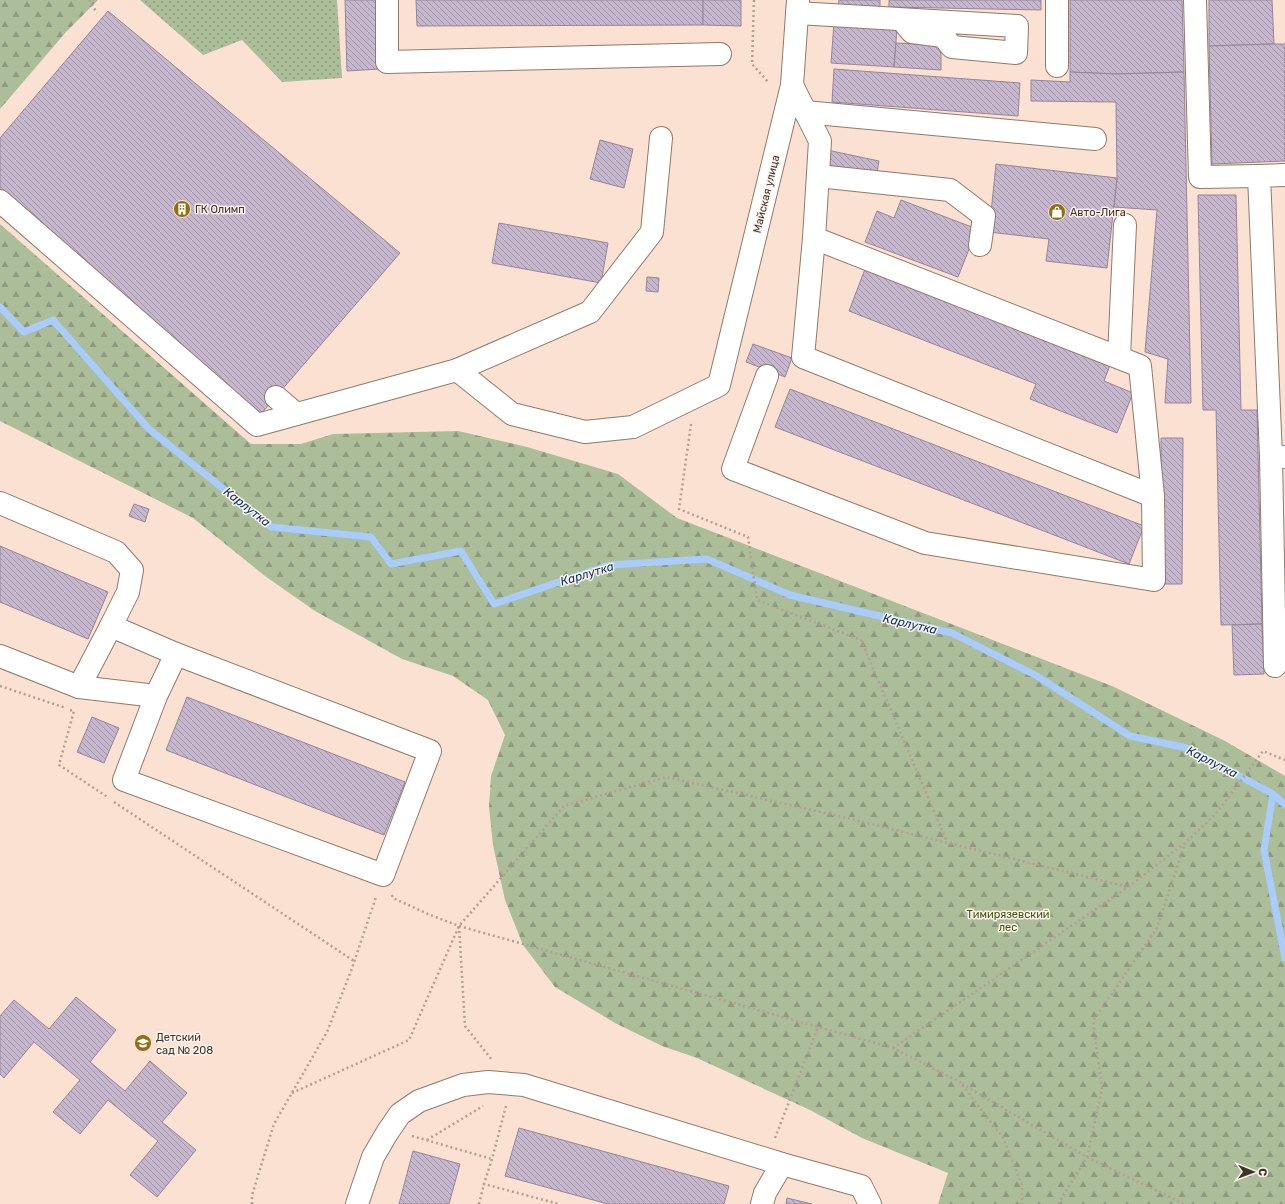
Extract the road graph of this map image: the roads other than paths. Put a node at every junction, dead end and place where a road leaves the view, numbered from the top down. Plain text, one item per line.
1 (387, 0) edge
2 (1057, 0) edge
3 (1195, 0) edge
4 (797, 7) edge
5 (902, 20) dead end
6 (720, 54) dead end
7 (1057, 66) dead end
8 (795, 100) junction
9 (661, 138) dead end
10 (1095, 139) dead end
11 (1285, 175) edge
12 (818, 176) junction
13 (1259, 176) junction
14 (0, 201) edge
15 (1125, 225) dead end
16 (814, 238) junction
17 (980, 245) dead end
18 (1119, 357) junction
19 (457, 370) junction
20 (767, 376) dead end
21 (276, 397) dead end
22 (296, 414) junction
23 (1278, 457) edge
24 (1152, 496) junction
25 (0, 503) edge
26 (111, 626) junction
27 (176, 654) junction
28 (0, 656) edge
29 (1274, 666) dead end
30 (79, 687) junction
31 (156, 696) junction
32 (774, 1161) junction
33 (865, 1195) edge
34 (357, 1204) edge
35 (762, 1204) edge

1 - 6 street
2 - 7 street
3 - 13 street
4 - 5 street
4 - 8 street, Майская улица
8 - 10 street
8 - 12 street
8 - 19 street, Майская улица
9 - 19 street
11 - 13 street
12 - 16 street
12 - 17 street
13 - 23 street
14 - 22 street
15 - 18 street
16 - 18 street
16 - 24 street
18 - 24 street
19 - 22 street
20 - 24 street
21 - 22 street
23 - 29 street
25 - 26 street
26 - 27 street
26 - 30 street
27 - 31 street
27 - 31 street
28 - 30 street
30 - 31 street
32 - 33 street
32 - 34 street
32 - 35 street

